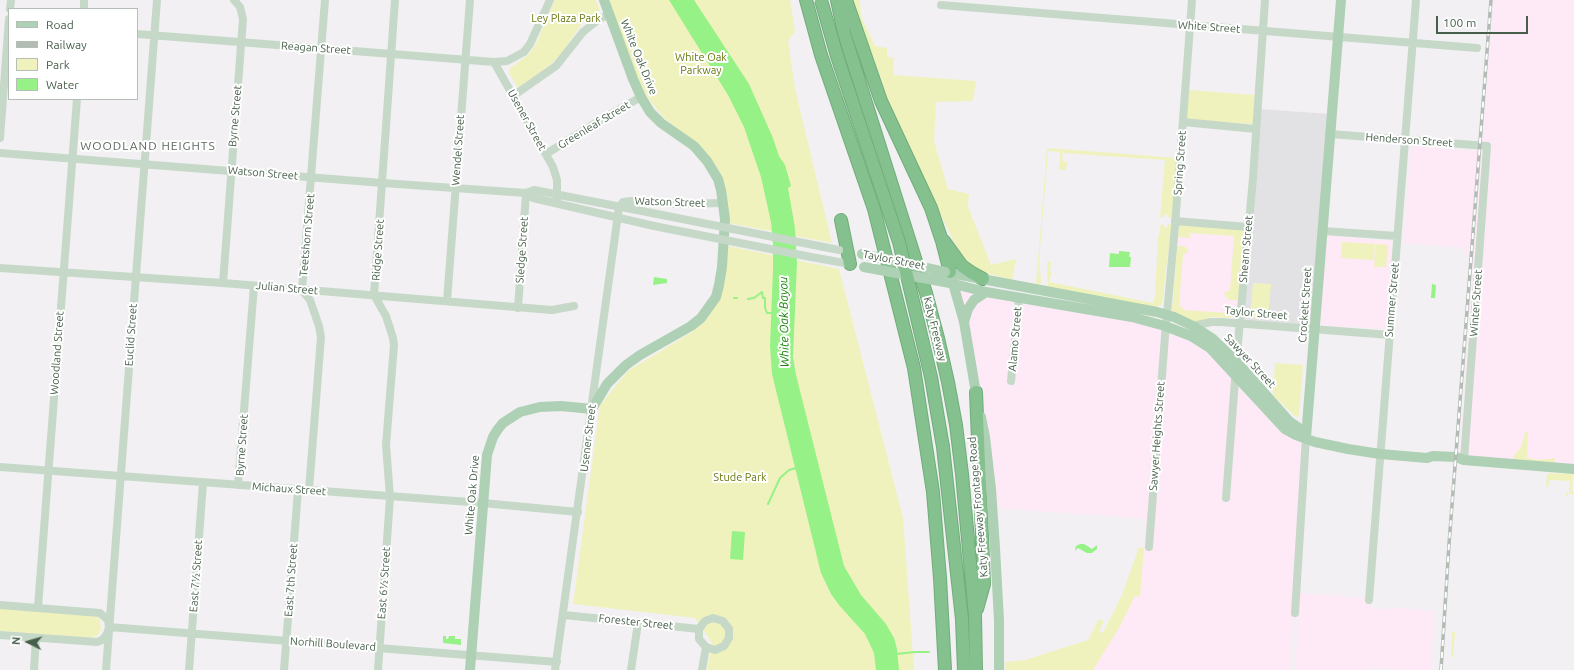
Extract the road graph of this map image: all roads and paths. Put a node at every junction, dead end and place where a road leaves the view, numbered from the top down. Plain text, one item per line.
1 (157, 0) edge
2 (234, 0) edge
3 (325, 0) edge
4 (395, 0) edge
5 (470, 0) edge
6 (550, 0) edge
7 (604, 0) edge
8 (806, 0) edge
9 (821, 0) edge
10 (836, 0) edge
11 (846, 0) edge
12 (1192, 0) edge
13 (1265, 0) edge
14 (1341, 0) edge
15 (1416, 0) edge
16 (974, 4) edge
17 (941, 5) dead end
18 (609, 14) junction
19 (1190, 25) junction
20 (1263, 31) junction
21 (138, 34) edge
22 (154, 36) junction
23 (1338, 37) junction
24 (8, 38) edge
25 (241, 42) junction
26 (1413, 43) junction
27 (321, 48) junction
28 (1477, 48) dead end
29 (392, 54) junction
30 (465, 60) junction
31 (494, 62) junction
32 (513, 96) junction
33 (641, 97) junction
34 (76, 100) edge
35 (1183, 122) junction
36 (1256, 129) junction
37 (1330, 134) junction
38 (0, 138) edge
39 (1405, 140) junction
40 (1487, 146) joint
41 (0, 153) edge
42 (546, 154) junction
43 (72, 158) junction
44 (144, 163) junction
45 (230, 171) junction
46 (311, 177) junction
47 (383, 183) junction
48 (455, 188) junction
49 (526, 193) junction
50 (558, 194) junction
51 (557, 203) junction
52 (723, 203) junction
53 (619, 207) junction
54 (618, 217) junction
55 (841, 220) dead end
56 (1176, 221) junction
57 (1248, 227) junction
58 (1323, 231) junction
59 (940, 236) junction
60 (1398, 236) junction
61 (843, 250) junction
62 (845, 263) junction
63 (0, 268) edge
64 (63, 273) junction
65 (136, 276) junction
66 (950, 278) junction
67 (983, 279) junction
68 (222, 283) junction
69 (254, 286) junction
70 (302, 290) junction
71 (986, 292) junction
72 (374, 295) junction
73 (1019, 298) junction
74 (1088, 299) junction
75 (447, 301) junction
76 (574, 306) dead end
77 (518, 308) junction
78 (1087, 310) junction
79 (1167, 315) junction
80 (964, 322) junction
81 (1239, 324) junction
82 (1166, 326) junction
83 (1193, 326) junction
84 (1315, 330) junction
85 (1390, 335) junction
86 (1236, 361) junction
87 (1236, 375) junction
88 (595, 381) junction
89 (1011, 381) dead end
90 (607, 384) junction
91 (976, 392) junction
92 (592, 409) junction
93 (1306, 437) junction
94 (1380, 454) junction
95 (1464, 460) junction
96 (0, 467) edge
97 (1574, 469) edge
98 (48, 470) junction
99 (120, 476) junction
100 (203, 483) junction
101 (238, 485) junction
102 (298, 490) junction
103 (309, 490) junction
104 (390, 496) junction
105 (1226, 498) dead end
106 (479, 503) junction
107 (578, 512) junction
108 (1149, 547) dead end
109 (1369, 600) dead end
110 (0, 604) edge
111 (38, 607) junction
112 (1295, 613) dead end
113 (564, 614) junction
114 (975, 617) junction
115 (959, 619) junction
116 (638, 623) junction
117 (109, 627) junction
118 (699, 629) junction
119 (192, 634) junction
120 (0, 635) edge
121 (36, 638) junction
122 (287, 641) junction
123 (706, 647) junction
124 (380, 648) junction
125 (471, 655) junction
126 (556, 666) edge
127 (34, 670) edge
128 (106, 670) edge
129 (189, 670) edge
130 (284, 670) edge
131 (378, 670) edge
132 (470, 670) edge
133 (631, 670) edge
134 (702, 670) edge
135 (945, 670) edge
136 (959, 670) edge
137 (964, 670) edge
138 (976, 670) edge
139 (999, 670) edge

1 - 22 street, Euclid Street
2 - 25 street, Byrne Street
3 - 27 street, Teetshorn Street
4 - 29 street, Ridge Street
5 - 30 street, Wendel Street
6 - 31 street, Reagan Street
7 - 18 main road, White Oak Drive
8 - 135 highway
9 - 115 highway, bridge
10 - 114 highway, Katy Freeway
11 - 59 highway
12 - 19 street, Spring Street
13 - 20 street, Shearn Street
14 - 23 main road, Crockett Street
15 - 26 street, Summer Street
16 - 17 street, White Street
16 - 19 street, White Street
18 - 32 street
18 - 33 main road, White Oak Drive
19 - 20 street, White Street
19 - 35 street, Spring Street
20 - 23 street, White Street
20 - 36 street, Shearn Street
21 - 22 street, Reagan Street
22 - 25 street, Reagan Street
22 - 44 street, Euclid Street
23 - 26 street, White Street
23 - 37 main road, Crockett Street
24 - 38 street
25 - 27 street, Reagan Street
25 - 45 street, Byrne Street
26 - 28 street, White Street
26 - 39 street, Summer Street
27 - 29 street, Reagan Street
27 - 46 street, Teetshorn Street
29 - 30 street, Reagan Street
29 - 47 street, Ridge Street
30 - 31 street, Reagan Street
30 - 48 street, Wendel Street
31 - 32 street, Usener Street
32 - 42 street, Usener Street
33 - 42 street, Greenleaf Street
33 - 52 main road, White Oak Drive
34 - 43 street, Woodland Street
35 - 36 street
35 - 56 street, Spring Street
36 - 57 street, Shearn Street
37 - 39 street, Henderson Street
37 - 58 main road, Crockett Street
39 - 40 street, Henderson Street
39 - 60 street, Summer Street
40 - 95 street, Winter Street
41 - 43 street, Watson Street
42 - 50 street, Usener Street
43 - 44 street, Watson Street
43 - 64 street, Woodland Street
44 - 45 street, Watson Street
44 - 65 street, Euclid Street
45 - 46 street, Watson Street
45 - 68 street, Byrne Street
46 - 47 street, Watson Street
46 - 70 street, Teetshorn Street
47 - 48 street, Watson Street
47 - 72 street, Ridge Street
48 - 49 street, Watson Street
48 - 75 street, Wendel Street
49 - 50 street, Watson Street
49 - 51 street, Watson Street
49 - 77 street, Sledge Street
50 - 51 street, Usener Street
50 - 53 street, Watson Street
51 - 54 street, Watson Street
52 - 53 street, Watson Street
52 - 90 main road, White Oak Drive
53 - 54 street, Usener Street
53 - 61 street, Taylor Street, bridge
54 - 62 street, Taylor Street, bridge
54 - 88 street, Usener Street
55 - 61 highway
56 - 57 street
56 - 79 street, Spring Street
57 - 81 street, Shearn Street
58 - 60 street
58 - 84 main road, Crockett Street
59 - 66 highway
59 - 67 highway
60 - 85 street, Summer Street
61 - 62 highway
61 - 66 main road, Taylor Street, bridge
62 - 66 main road, Taylor Street, bridge
63 - 64 street, Julian Street
64 - 65 street, Julian Street
64 - 98 street, Woodland Street
65 - 68 street, Julian Street
65 - 99 street, Euclid Street
66 - 67 main road, Taylor Street
66 - 71 main road, Taylor Street
66 - 80 main road, Katy Freeway Frontage Road
67 - 74 main road, Taylor Street
68 - 69 street, Julian Street
69 - 70 street, Julian Street
69 - 101 street, Byrne Street
70 - 72 street, Julian Street
70 - 103 street, Teetshorn Street
71 - 73 main road, Taylor Street
71 - 80 main road
72 - 75 street, Julian Street
72 - 104 street, Ridge Street
73 - 78 main road, Taylor Street
73 - 89 street, Alamo Street
74 - 78 main road
74 - 79 main road, Taylor Street
75 - 77 street, Julian Street
76 - 77 street, Julian Street
78 - 82 main road, Taylor Street
79 - 82 street, Spring Street
79 - 83 main road, Sawyer Street
80 - 91 main road, Katy Freeway Frontage Road
81 - 83 street, Taylor Street
81 - 84 street, Taylor Street
81 - 86 street, Shearn Street
82 - 87 main road, Sawyer Street
82 - 108 street, Sawyer Heights Street
83 - 86 main road, Sawyer Street
84 - 85 street, Taylor Street
84 - 93 main road, Crockett Street
85 - 94 street, Summer Street
86 - 87 street, Shearn Street
86 - 93 main road, Sawyer Street
87 - 93 main road, Sawyer Street
87 - 105 street, Shearn Street
88 - 90 street
88 - 92 street, Usener Street
90 - 92 main road, White Oak Drive
91 - 114 highway
91 - 139 main road, Katy Freeway Frontage Road
92 - 106 main road, White Oak Drive
92 - 107 street, Usener Street
93 - 94 main road, Sawyer Street
93 - 112 street, Crockett Street
94 - 95 main road, Sawyer Street
94 - 109 street, Summer Street
95 - 97 main road, Sawyer Street
96 - 98 street, Michaux Street
98 - 99 street, Michaux Street
98 - 111 street, Woodland Street
99 - 100 street, Michaux Street
99 - 117 street, Euclid Street
100 - 101 street, Michaux Street
100 - 119 street, East 7½ Street
101 - 102 street, Michaux Street
102 - 103 street, Michaux Street
102 - 122 street, East 7th Street
103 - 104 street, Michaux Street
104 - 106 street, Michaux Street
104 - 124 street, East 6½ Street
106 - 107 street, Michaux Street
106 - 125 main road, White Oak Drive
107 - 113 street, Usener Street
110 - 111 street
111 - 117 street
113 - 116 street, Forester Street
113 - 126 street, Usener Street
114 - 138 highway, Katy Freeway
115 - 136 highway
115 - 137 highway
116 - 118 street, Forester Street
116 - 133 street
117 - 119 street, Norhill Boulevard
117 - 121 street
117 - 128 street, Euclid Street
118 - 123 street
118 - 123 street
119 - 122 street, Norhill Boulevard
119 - 129 street, East 7½ Street
120 - 121 street
121 - 127 street
122 - 124 street, Norhill Boulevard
122 - 130 street, East 7th Street
123 - 134 street
124 - 125 street, Norhill Boulevard
124 - 131 street, East 6½ Street
125 - 126 street, Norhill Boulevard
125 - 132 main road, White Oak Drive

